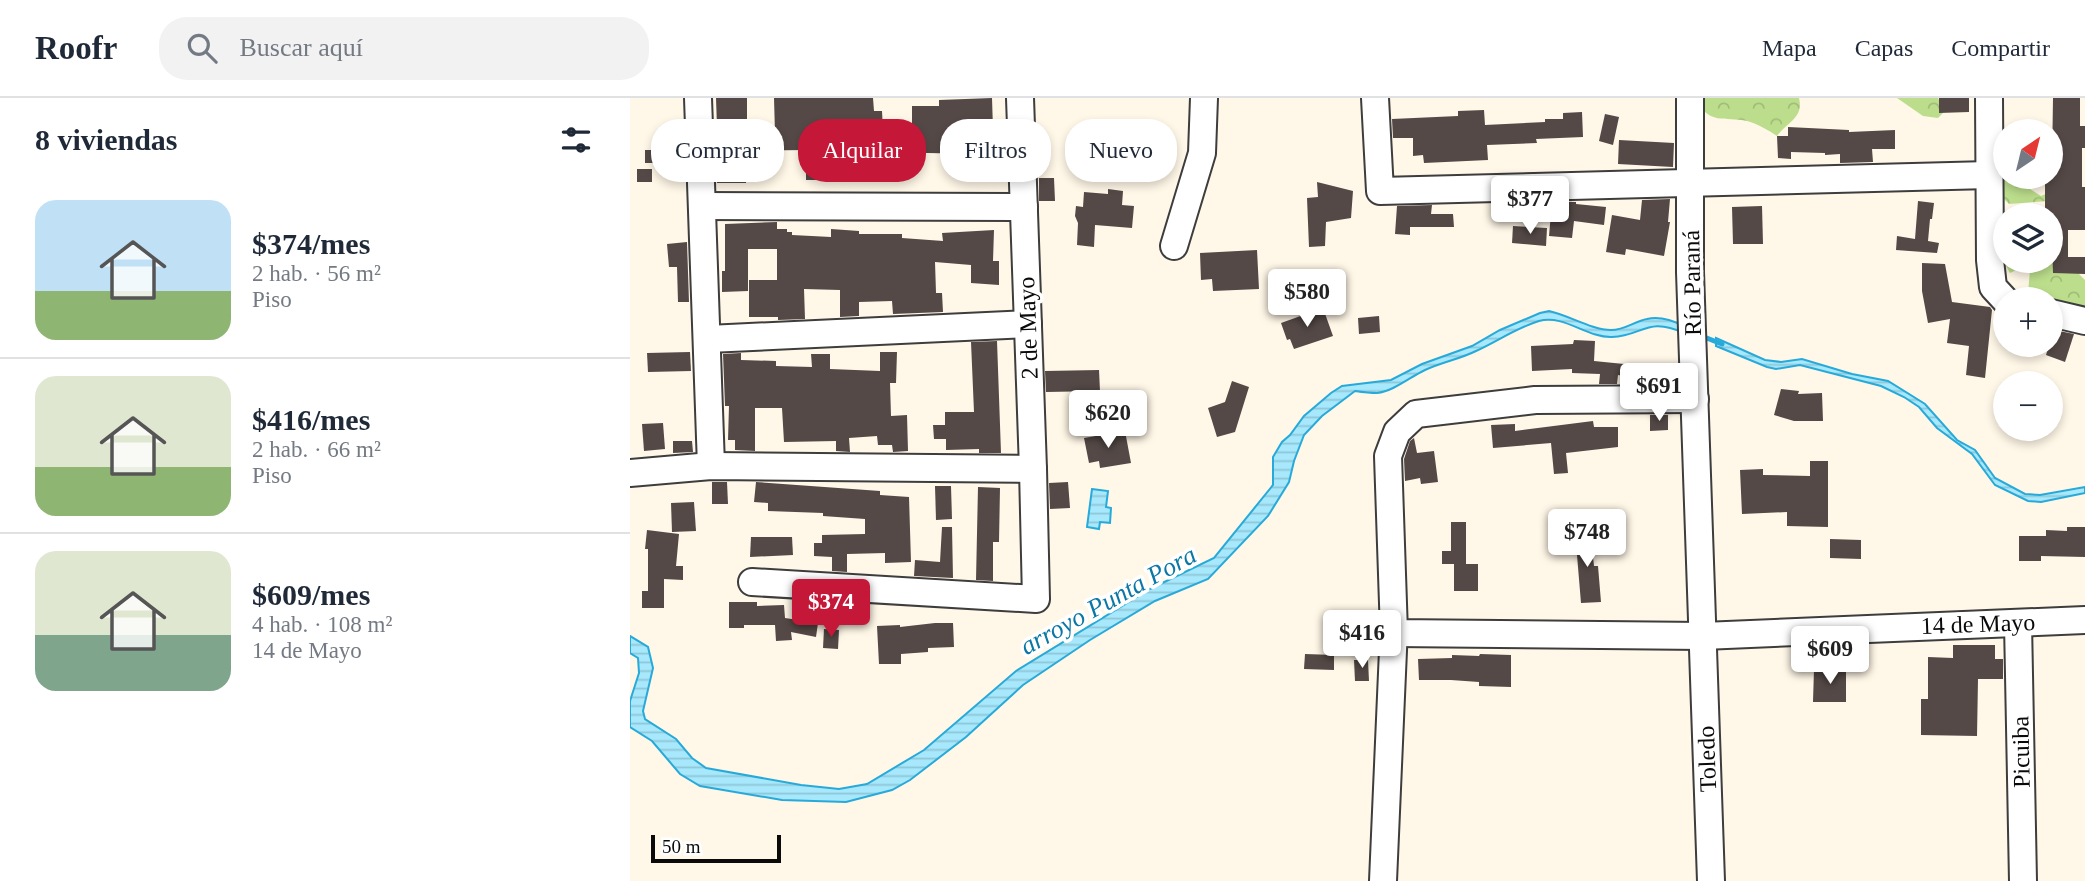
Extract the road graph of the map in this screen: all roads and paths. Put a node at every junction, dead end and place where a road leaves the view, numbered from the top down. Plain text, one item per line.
1 (698, 98) edge
2 (1020, 98) edge
3 (1204, 98) edge
4 (1375, 98) edge
5 (1690, 98) edge
6 (1989, 98) edge
7 (1989, 175) junction
8 (1691, 183) junction
9 (704, 206) junction
10 (1024, 207) junction
11 (1174, 246) dead end
12 (1993, 287) edge
13 (2063, 316) edge
14 (2085, 321) edge
15 (1028, 324) junction
16 (708, 339) junction
17 (1695, 399) junction
18 (711, 466) junction
19 (1034, 469) junction
20 (630, 473) edge
21 (752, 582) dead end
22 (2085, 620) edge
23 (2018, 623) junction
24 (1394, 627) junction
25 (1703, 636) junction
26 (1383, 881) edge
27 (1711, 881) edge
28 (2023, 881) edge

1 - 9 street
2 - 10 street, 2 de Mayo
3 - 11 street
4 - 8 street
5 - 8 street, Río Paraná
6 - 7 street
7 - 8 street
7 - 12 street
8 - 17 street, Río Paraná
9 - 10 street
9 - 16 street
10 - 15 street, 2 de Mayo
13 - 14 street
15 - 16 street
15 - 19 street, 2 de Mayo
16 - 18 street
17 - 24 street
17 - 25 street, Río Paraná
18 - 19 street
18 - 20 street
19 - 21 street, 2 de Mayo
22 - 23 street, 14 de Mayo
23 - 25 street, 14 de Mayo
23 - 28 street, Picuiba
24 - 25 street, 14 de Mayo
24 - 26 street
25 - 27 street, Toledo

